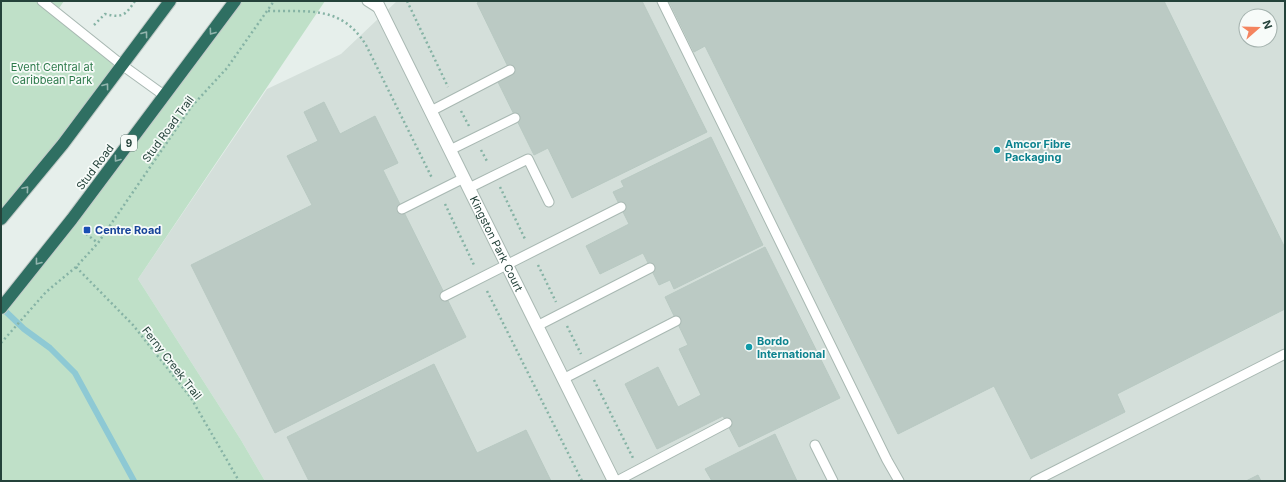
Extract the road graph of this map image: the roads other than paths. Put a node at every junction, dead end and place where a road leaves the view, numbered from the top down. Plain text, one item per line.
1 (42, 1) edge
2 (170, 1) edge
3 (235, 1) edge
4 (367, 1) edge
5 (662, 1) edge
6 (377, 4) edge
7 (122, 65) junction
8 (510, 70) dead end
9 (165, 96) junction
10 (431, 111) junction
11 (515, 118) dead end
12 (450, 150) junction
13 (466, 183) junction
14 (549, 202) dead end
15 (621, 208) dead end
16 (402, 209) dead end
17 (1, 219) edge
18 (506, 264) junction
19 (650, 268) dead end
20 (445, 296) dead end
21 (1, 308) edge
22 (676, 321) dead end
23 (537, 326) junction
24 (1285, 354) edge
25 (563, 378) junction
26 (727, 423) dead end
27 (815, 444) dead end
28 (615, 481) edge
29 (833, 481) edge
30 (899, 481) edge
31 (1035, 481) edge

1 - 7 lane
7 -> 2 highway
3 -> 9 highway, Stud Road / 9
4 - 6 lane, Kingston Park Court
5 - 30 lane
6 - 10 street, Kingston Park Court
7 - 9 lane
17 -> 7 highway
8 - 10 lane
9 -> 21 highway, Stud Road / 9
10 - 12 street, Kingston Park Court
11 - 12 lane
12 - 13 street, Kingston Park Court
13 - 14 lane
13 - 16 lane
13 - 18 street, Kingston Park Court
15 - 18 lane
18 - 20 lane
18 - 23 street, Kingston Park Court
19 - 23 lane
22 - 25 lane
23 - 25 street, Kingston Park Court
24 - 31 lane
25 - 28 street, Kingston Park Court
26 - 28 lane
27 - 29 lane

